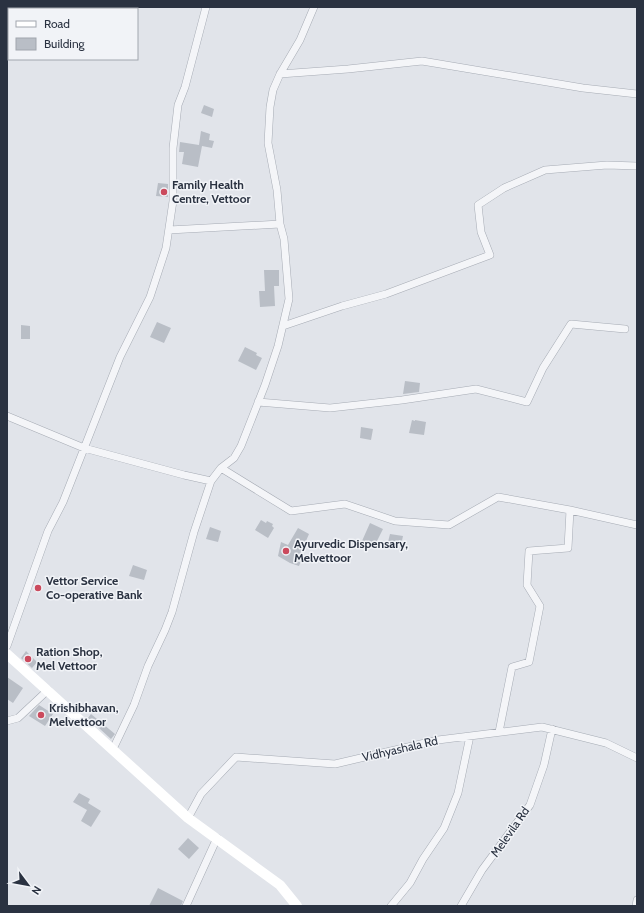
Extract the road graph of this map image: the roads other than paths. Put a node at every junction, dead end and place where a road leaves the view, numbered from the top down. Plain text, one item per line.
1 (206, 7) edge
2 (314, 7) edge
3 (280, 74) junction
4 (637, 94) edge
5 (637, 166) edge
6 (280, 224) junction
7 (169, 230) junction
8 (283, 326) junction
9 (625, 329) dead end
10 (258, 402) junction
11 (7, 416) edge
12 (84, 448) junction
13 (221, 468) junction
14 (211, 481) junction
15 (570, 510) junction
16 (637, 525) edge
17 (7, 646) edge
18 (7, 654) edge
19 (48, 690) junction
20 (7, 722) edge
21 (552, 729) junction
22 (499, 732) junction
23 (470, 736) junction
24 (113, 749) junction
25 (637, 758) edge
26 (188, 818) junction
27 (217, 838) junction
28 (637, 900) edge
29 (186, 906) edge
30 (297, 906) edge
31 (391, 906) edge
32 (461, 906) edge
33 (636, 906) edge

1 - 7 street
2 - 3 street
3 - 4 street
3 - 6 street
5 - 8 street
6 - 7 street
6 - 8 street
7 - 12 street
8 - 10 street
9 - 10 street
10 - 13 street
11 - 12 street
12 - 14 street
12 - 17 street
13 - 14 street
13 - 15 street
14 - 24 street
15 - 16 street
15 - 22 street
18 - 19 main road
19 - 20 street
19 - 24 main road
21 - 22 street, Vidhyashala Rd
21 - 25 street, Vidhyashala Rd
21 - 32 street, Melevila Rd
22 - 23 street, Vidhyashala Rd
23 - 26 street, Vidhyashala Rd
23 - 31 street
24 - 26 main road
26 - 27 main road
27 - 29 street
27 - 30 main road
28 - 33 street

